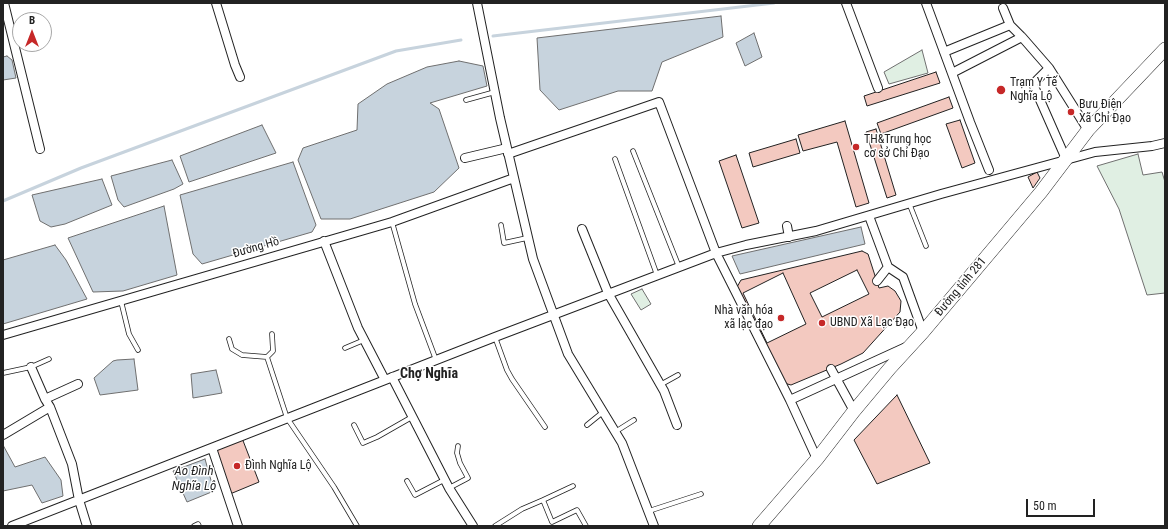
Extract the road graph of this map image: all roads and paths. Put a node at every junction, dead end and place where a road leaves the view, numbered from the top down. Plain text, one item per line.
1 (4, 3) edge
2 (216, 3) edge
3 (477, 3) edge
4 (846, 3) edge
5 (926, 3) edge
6 (1003, 8) dead end
7 (1010, 25) junction
8 (1022, 37) junction
9 (1165, 49) edge
10 (944, 52) junction
11 (1048, 68) junction
12 (952, 73) junction
13 (240, 77) dead end
14 (878, 88) dead end
15 (496, 92) junction
16 (466, 100) dead end
17 (1088, 130) junction
18 (1165, 143) edge
19 (40, 149) dead end
20 (508, 151) junction
21 (633, 151) dead end
22 (465, 158) dead end
23 (615, 159) dead end
24 (1066, 159) junction
25 (988, 170) dead end
26 (514, 178) junction
27 (910, 204) junction
28 (869, 216) junction
29 (392, 222) junction
30 (501, 225) dead end
31 (787, 226) dead end
32 (582, 229) dead end
33 (789, 237) junction
34 (528, 238) junction
35 (324, 241) junction
36 (926, 246) dead end
37 (716, 254) junction
38 (679, 267) junction
39 (888, 267) junction
40 (657, 276) junction
41 (876, 281) dead end
42 (608, 293) junction
43 (121, 300) junction
44 (552, 314) junction
45 (923, 332) junction
46 (272, 334) dead end
47 (3, 335) edge
48 (494, 337) junction
49 (229, 339) dead end
50 (364, 340) junction
51 (911, 345) junction
52 (345, 348) dead end
53 (138, 350) dead end
54 (267, 357) junction
55 (49, 359) dead end
56 (436, 360) junction
57 (30, 367) junction
58 (831, 369) dead end
59 (3, 373) edge
60 (678, 376) dead end
61 (389, 378) junction
62 (837, 379) junction
63 (78, 384) dead end
64 (660, 385) junction
65 (44, 399) junction
66 (790, 400) junction
67 (50, 407) junction
68 (854, 411) junction
69 (603, 412) junction
70 (412, 417) junction
71 (287, 418) junction
72 (634, 420) dead end
73 (354, 425) dead end
74 (587, 425) dead end
75 (677, 425) dead end
76 (545, 428) dead end
77 (615, 432) junction
78 (3, 435) edge
79 (458, 446) dead end
80 (212, 448) junction
81 (817, 459) junction
82 (445, 480) junction
83 (407, 481) dead end
84 (573, 486) dead end
85 (449, 488) junction
86 (701, 494) dead end
87 (79, 500) junction
88 (543, 500) junction
89 (649, 511) junction
90 (235, 525) edge
91 (12, 526) edge
92 (87, 526) edge
93 (194, 526) edge
94 (199, 526) edge
95 (357, 526) edge
96 (473, 526) edge
97 (495, 526) edge
98 (586, 526) edge
99 (654, 526) edge
100 (759, 526) edge

1 - 19 street
2 - 13 street
3 - 15 street
4 - 14 street
5 - 10 street
6 - 7 street
7 - 8 street
7 - 10 street
8 - 11 street
8 - 12 street
9 - 17 main road, Đường tỉnh 281
10 - 12 street
11 - 17 street
11 - 24 street
12 - 25 street
15 - 16 lane
15 - 20 street
17 - 24 main road, Đường tỉnh 281
18 - 24 street
20 - 22 street
20 - 26 street
20 - 37 street
21 - 38 lane
23 - 40 lane
24 - 27 street
24 - 45 main road, Đường tỉnh 281
26 - 29 street, Đường Hồ
26 - 34 street
27 - 28 street
27 - 36 lane
28 - 33 street
28 - 39 street
29 - 35 street, Đường Hồ
29 - 56 lane
30 - 34 lane
31 - 33 street
32 - 42 street
33 - 37 street
34 - 44 street
35 - 43 street, Đường Hồ
35 - 50 street
37 - 38 street
37 - 66 street
38 - 40 street
39 - 41 street
39 - 45 street
40 - 42 street
42 - 44 street
42 - 64 street
43 - 47 street, Đường Hồ
43 - 53 lane
44 - 48 street
44 - 69 street
45 - 51 main road, Đường tỉnh 281
46 - 54 lane
48 - 56 street
48 - 76 lane
49 - 54 lane
50 - 52 lane
50 - 61 street
51 - 62 street
51 - 68 main road, Đường tỉnh 281
54 - 71 lane
55 - 57 lane
56 - 61 street
57 - 59 lane
57 - 65 street
58 - 62 street
60 - 64 lane
61 - 70 street
61 - 71 street
62 - 66 street
62 - 68 street
63 - 65 street
64 - 75 street
65 - 67 street
66 - 81 street
67 - 78 street
67 - 87 street
68 - 81 main road, Đường tỉnh 281
69 - 74 lane
69 - 77 street
70 - 73 lane
70 - 82 street
71 - 80 street
71 - 95 lane
72 - 77 lane
77 - 89 street
79 - 85 lane
80 - 87 street
80 - 90 street
81 - 100 main road, Đường tỉnh 281
82 - 83 lane
82 - 85 street
84 - 88 lane
85 - 96 street
86 - 89 lane
87 - 91 street
87 - 92 street
88 - 97 lane
88 - 98 lane
89 - 99 street
93 - 94 lane

